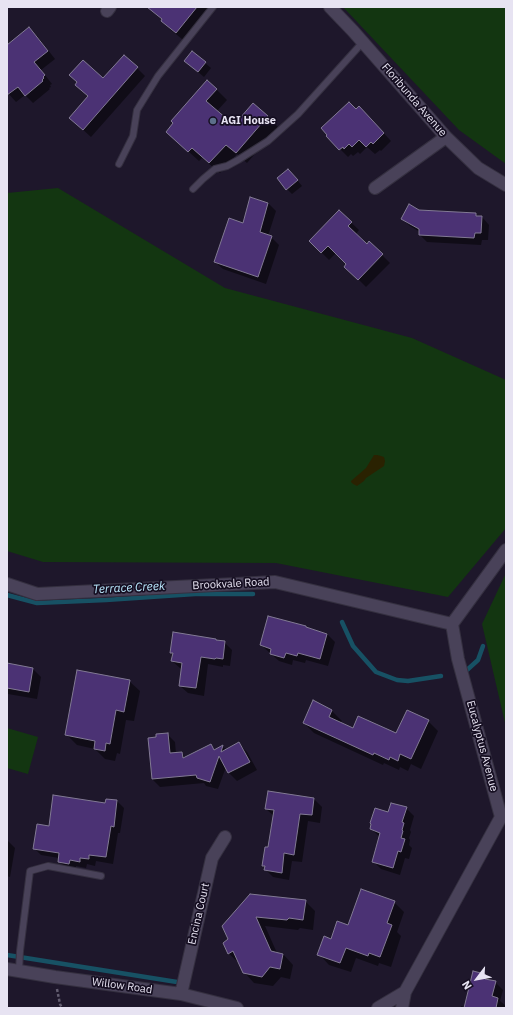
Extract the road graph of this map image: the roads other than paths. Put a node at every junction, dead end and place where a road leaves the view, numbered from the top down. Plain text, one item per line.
1 (213, 7) edge
2 (330, 7) edge
3 (363, 42) junction
4 (446, 137) junction
5 (119, 164) dead end
6 (506, 185) edge
7 (375, 188) dead end
8 (194, 189) dead end
9 (506, 550) edge
10 (7, 584) edge
11 (452, 624) junction
12 (225, 837) dead end
13 (101, 876) dead end
14 (15, 969) edge
15 (405, 992) junction
16 (181, 994) junction
17 (237, 1008) edge
18 (378, 1008) edge
19 (402, 1008) edge

1 - 5 lane
2 - 3 street, Floribunda Avenue
3 - 4 street, Floribunda Avenue
3 - 8 lane
4 - 6 street, Floribunda Avenue
4 - 7 street
9 - 11 street
10 - 11 street, Brookvale Road
11 - 15 street, Eucalyptus Avenue
12 - 16 street, Encina Court
13 - 14 lane
14 - 16 street, Willow Road
15 - 18 street
15 - 19 street, Eucalyptus Avenue
16 - 17 street, Willow Road

